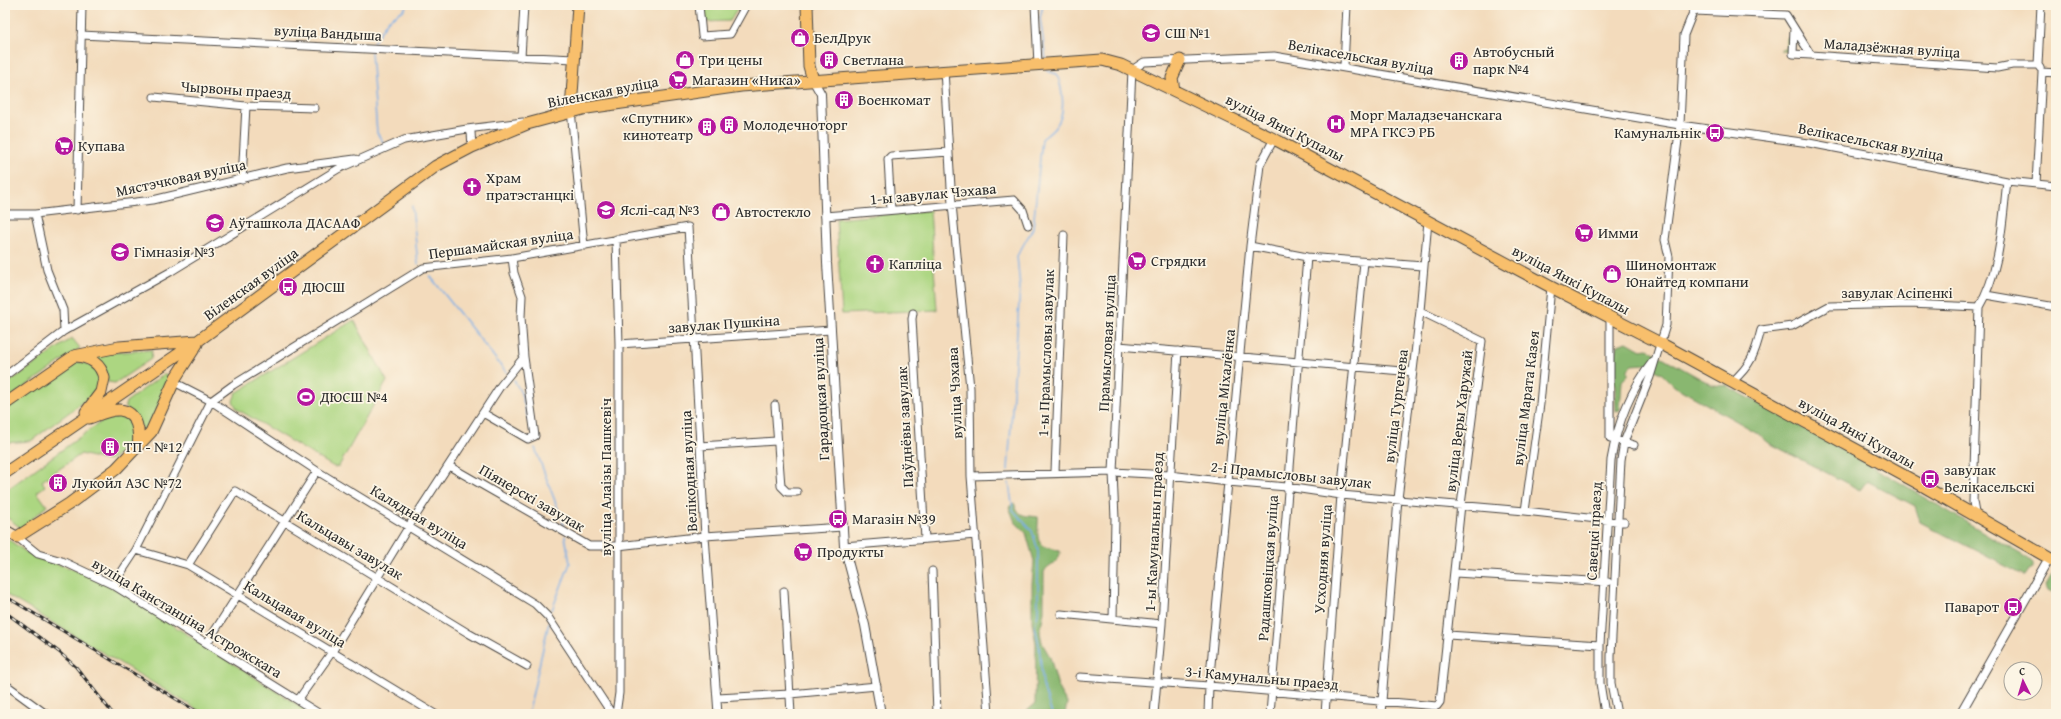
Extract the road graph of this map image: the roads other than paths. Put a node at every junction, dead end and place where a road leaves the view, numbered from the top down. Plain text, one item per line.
1 (82, 5) edge
2 (524, 5) edge
3 (578, 5) edge
4 (699, 5) edge
5 (746, 5) edge
6 (807, 5) edge
7 (1035, 5) edge
8 (1347, 5) edge
9 (2040, 5) edge
10 (1695, 8) edge
11 (1794, 28) junction
12 (80, 35) junction
13 (1811, 55) junction
14 (521, 57) junction
15 (574, 59) junction
16 (1180, 60) junction
17 (1038, 64) junction
18 (1344, 66) junction
19 (2040, 69) junction
20 (944, 70) junction
21 (1132, 70) junction
22 (2056, 73) edge
23 (813, 80) junction
24 (1174, 90) junction
25 (154, 97) dead end
26 (246, 106) junction
27 (315, 108) dead end
28 (571, 110) junction
29 (542, 120) junction
30 (1680, 126) junction
31 (466, 129) junction
32 (1274, 139) junction
33 (472, 147) junction
34 (949, 152) junction
35 (361, 158) junction
36 (336, 161) junction
37 (338, 169) junction
38 (242, 180) junction
39 (2007, 181) junction
40 (2036, 184) junction
41 (2056, 186) edge
42 (952, 204) junction
43 (78, 210) junction
44 (891, 210) junction
45 (5, 214) edge
46 (35, 214) junction
47 (825, 216) junction
48 (1428, 221) junction
49 (1028, 225) dead end
50 (688, 227) joint
51 (1064, 235) dead end
52 (616, 239) junction
53 (584, 246) junction
54 (1250, 246) junction
55 (1307, 257) junction
56 (512, 258) junction
57 (1364, 262) junction
58 (1423, 266) junction
59 (1551, 288) junction
60 (1986, 295) junction
61 (1979, 307) junction
62 (2056, 307) edge
63 (1420, 311) junction
64 (913, 313) dead end
65 (1610, 318) junction
66 (831, 330) junction
67 (64, 331) junction
68 (695, 338) junction
69 (199, 340) junction
70 (1660, 343) junction
71 (619, 344) junction
72 (1119, 346) junction
73 (1178, 351) junction
74 (74, 356) junction
75 (1241, 356) junction
76 (524, 357) junction
77 (1654, 359) junction
78 (1298, 362) junction
79 (1353, 367) junction
80 (1413, 372) junction
81 (5, 376) edge
82 (174, 382) junction
83 (1732, 382) junction
84 (211, 401) junction
85 (5, 404) edge
86 (775, 405) dead end
87 (483, 413) junction
88 (78, 422) junction
89 (1612, 439) junction
90 (776, 441) junction
91 (1624, 442) junction
92 (1634, 445) dead end
93 (138, 446) junction
94 (700, 446) junction
95 (449, 466) junction
96 (317, 471) junction
97 (1055, 472) junction
98 (1113, 472) junction
99 (5, 473) edge
100 (1170, 475) junction
101 (971, 476) junction
102 (1228, 482) junction
103 (1287, 487) junction
104 (797, 492) dead end
105 (1340, 495) junction
106 (1398, 499) junction
107 (1461, 506) junction
108 (1525, 511) junction
109 (1976, 518) junction
110 (1608, 521) junction
111 (285, 522) junction
112 (1621, 522) junction
113 (409, 526) junction
114 (843, 527) junction
115 (5, 530) edge
116 (705, 536) junction
117 (976, 536) junction
118 (17, 537) junction
119 (925, 538) junction
120 (618, 546) junction
121 (844, 546) junction
122 (136, 550) junction
123 (2054, 558) edge
124 (188, 565) junction
125 (932, 571) dead end
126 (1454, 572) junction
127 (378, 577) junction
128 (1604, 582) junction
129 (1615, 582) junction
130 (113, 586) junction
131 (784, 591) dead end
132 (239, 596) junction
133 (1061, 614) dead end
134 (1113, 619) junction
135 (1162, 624) junction
136 (1448, 635) junction
137 (207, 643) junction
138 (1600, 645) junction
139 (332, 652) junction
140 (527, 666) dead end
141 (1080, 677) dead end
142 (1156, 682) junction
143 (5, 684) edge
144 (877, 686) junction
145 (1209, 686) junction
146 (1272, 692) junction
147 (790, 694) junction
148 (1327, 696) junction
149 (717, 698) junction
150 (298, 700) junction
151 (1382, 702) junction
152 (1440, 702) joint
153 (46, 714) edge
154 (320, 714) edge
155 (435, 714) edge
156 (612, 714) edge
157 (616, 714) edge
158 (718, 714) edge
159 (791, 714) edge
160 (881, 714) edge
161 (936, 714) edge
162 (989, 714) edge
163 (1154, 714) edge
164 (1208, 714) edge
165 (1270, 714) edge
166 (1325, 714) edge
167 (1381, 714) edge
168 (1605, 714) edge
169 (1617, 714) edge
170 (1960, 714) edge

1 - 12 street
2 - 14 street
3 - 15 main road
4 - 5 street
6 - 23 main road
7 - 17 street
8 - 18 street
9 - 19 street
10 - 11 street, Маладзёжная вуліца
10 - 30 street
11 - 13 street, Маладзёжная вуліца
11 - 13 street
12 - 14 street, вуліца Вандыша
12 - 43 street
13 - 19 street, Маладзёжная вуліца
14 - 15 street, вуліца Вандыша
15 - 28 main road
16 - 18 street, Велікасельская вуліца
16 - 21 street, Велікасельская вуліца
16 - 24 main road
17 - 20 main road
17 - 21 main road, вуліца Янкі Купалы
18 - 30 street, Велікасельская вуліца
19 - 22 street, Маладзёжная вуліца
19 - 40 street
20 - 23 main road
20 - 34 street, вуліца Чэхава
21 - 24 main road, вуліца Янкі Купалы
21 - 72 street, Прамысловая вуліца
23 - 28 main road, Віленская вуліца
23 - 47 street, Гарадоцкая вуліца
24 - 32 main road, вуліца Янкі Купалы
25 - 26 street, Чырвоны праезд
26 - 27 street, Чырвоны праезд
26 - 38 street
28 - 29 main road, Віленская вуліца
28 - 53 street
29 - 31 street, Віленская вуліца
29 - 33 main road, Віленская вуліца
30 - 39 street, Велікасельская вуліца
30 - 70 street
31 - 33 street
31 - 35 street, Віленская вуліца
32 - 48 main road, вуліца Янкі Купалы
32 - 54 street, вуліца Міхалёнка
33 - 69 main road, Віленская вуліца
34 - 42 street, вуліца Чэхава
34 - 44 street
35 - 36 street, Мястэчковая вуліца
35 - 37 street, Віленская вуліца
36 - 37 street
36 - 38 street, Мястэчковая вуліца
37 - 67 street, Віленская вуліца
38 - 43 street, Мястэчковая вуліца
39 - 40 street, Велікасельская вуліца
39 - 60 street
40 - 41 street, Велікасельская вуліца
42 - 44 street, 1-ы завулак Чэхава
42 - 49 street, 1-ы завулак Чэхава
42 - 101 street, вуліца Чэхава
43 - 46 street, Мястэчковая вуліца
44 - 47 street, 1-ы завулак Чэхава
45 - 46 street, Мястэчковая вуліца
46 - 67 street
47 - 66 street, Гарадоцкая вуліца
48 - 58 street, вуліца Тургенева
48 - 59 main road, вуліца Янкі Купалы
50 - 52 street, Першамайская вуліца
50 - 68 street, Велікодная вуліца
51 - 97 street, 1-ы Прамысловы завулак
52 - 53 street, Першамайская вуліца
52 - 71 street, вуліца Алаізы Пашкевіч
53 - 56 street, Першамайская вуліца
54 - 55 street
54 - 75 street, вуліца Міхалёнка
55 - 57 street
55 - 78 street, Радашковіцкая вуліца
56 - 76 street
56 - 84 street, Першамайская вуліца
57 - 58 street
57 - 79 street, Усходняя вуліца
58 - 63 street, вуліца Тургенева
59 - 65 main road, вуліца Янкі Купалы
59 - 108 street, вуліца Марата Казея
60 - 61 street
60 - 62 street
61 - 83 street, завулак Асіпенкі
61 - 109 street
63 - 80 street, вуліца Тургенева
63 - 107 street, вуліца Веры Харужай
64 - 119 street, Паўднёвы завулак
65 - 70 main road, вуліца Янкі Купалы
65 - 89 street, Савецкі праезд
66 - 68 street, завулак Пушкіна
66 - 114 street, Гарадоцкая вуліца
67 - 81 street, Віленская вуліца
68 - 71 street, завулак Пушкіна
68 - 94 street, Велікодная вуліца
69 - 74 main road
69 - 82 main road
69 - 88 main road, Віленская вуліца
70 - 77 street, Савецкі праезд
70 - 83 main road, вуліца Янкі Купалы
71 - 120 street, вуліца Алаізы Пашкевіч
72 - 73 street
72 - 98 street, Прамысловая вуліца
73 - 75 street
73 - 100 street, 1-ы Камунальны праезд
74 - 85 main road
74 - 88 main road
75 - 78 street
75 - 102 street, вуліца Міхалёнка
76 - 87 street
76 - 87 street
77 - 89 street, Савецкі праезд
77 - 91 street, Савецкі праезд
78 - 79 street
78 - 103 street, Радашковіцкая вуліца
79 - 80 street
79 - 105 street, Усходняя вуліца
80 - 106 street, вуліца Тургенева
82 - 84 street, Калядная вуліца
82 - 93 main road
83 - 109 main road, вуліца Янкі Купалы
84 - 96 street, Калядная вуліца
84 - 122 street
86 - 90 street
87 - 95 street
88 - 93 main road
88 - 99 main road, Віленская вуліца
89 - 91 street
89 - 110 street, Савецкі праезд
90 - 94 street
90 - 104 street
91 - 92 street
91 - 112 street, Савецкі праезд
93 - 118 main road
94 - 116 street, Велікодная вуліца
95 - 113 street
95 - 120 street, Піянерскі завулак
96 - 111 street
96 - 113 street, Калядная вуліца
97 - 98 street, 2-і Прамысловы завулак
97 - 101 street, 2-і Прамысловы завулак
98 - 100 street, 2-і Прамысловы завулак
98 - 134 street, Прамысловая вуліца
100 - 102 street, 2-і Прамысловы завулак
100 - 135 street, 1-ы Камунальны праезд
101 - 117 street, вуліца Чэхава
102 - 103 street, 2-і Прамысловы завулак
102 - 145 street, вуліца Міхалёнка
103 - 105 street, 2-і Прамысловы завулак
103 - 146 street, Радашковіцкая вуліца
105 - 106 street, 2-і Прамысловы завулак
105 - 148 street, Усходняя вуліца
106 - 107 street, 2-і Прамысловы завулак
106 - 151 street, вуліца Тургенева
107 - 108 street, 2-і Прамысловы завулак
107 - 126 street, вуліца Веры Харужай
108 - 110 street, 2-і Прамысловы завулак
109 - 123 main road, вуліца Янкі Купалы
110 - 112 street, 2-і Прамысловы завулак
110 - 128 street, Савецкі праезд
111 - 124 street, Кальцавы завулак
111 - 127 street, Кальцавы завулак
111 - 132 street
112 - 129 street, Савецкі праезд
113 - 127 street
113 - 156 street, Калядная вуліца
114 - 116 street, Піянерскі завулак
114 - 121 street, Гарадоцкая вуліца
115 - 118 main road
116 - 120 street, Піянерскі завулак
116 - 149 street, Велікодная вуліца
117 - 119 street
117 - 162 street, вуліца Чэхава
118 - 130 street, вуліца Канстанціна Астрожскага
119 - 121 street
120 - 157 street, вуліца Алаізы Пашкевіч
121 - 144 street, Гарадоцкая вуліца
122 - 124 street, Кальцавая вуліца
122 - 130 street
123 - 170 street
124 - 132 street, Кальцавая вуліца
125 - 161 street
126 - 128 street
126 - 136 street, вуліца Веры Харужай
127 - 139 street
127 - 140 street, Кальцавы завулак
128 - 129 street
128 - 138 street, Савецкі праезд
129 - 169 street, Савецкі праезд
130 - 137 street, вуліца Канстанціна Астрожскага
131 - 147 street
132 - 137 street
132 - 139 street, Кальцавая вуліца
133 - 134 street
134 - 135 street
135 - 142 street, 1-ы Камунальны праезд
136 - 138 street
136 - 152 street, вуліца Веры Харужай
137 - 150 street, вуліца Канстанціна Астрожскага
138 - 168 street, Савецкі праезд
139 - 150 street
139 - 155 street, Кальцавая вуліца
141 - 142 street, 3-і Камунальны праезд
142 - 145 street, 3-і Камунальны праезд
142 - 163 street, 1-ы Камунальны праезд
143 - 153 street
144 - 147 street
144 - 160 street, Гарадоцкая вуліца
145 - 146 street, 3-і Камунальны праезд
145 - 164 street, вуліца Міхалёнка
146 - 148 street, 3-і Камунальны праезд
146 - 165 street, Радашковіцкая вуліца
147 - 149 street
147 - 159 street
148 - 151 street, 3-і Камунальны праезд
148 - 166 street, Усходняя вуліца
149 - 158 street, Велікодная вуліца
150 - 154 street, вуліца Канстанціна Астрожскага
151 - 152 street, 3-і Камунальны праезд
151 - 167 street, вуліца Тургенева

